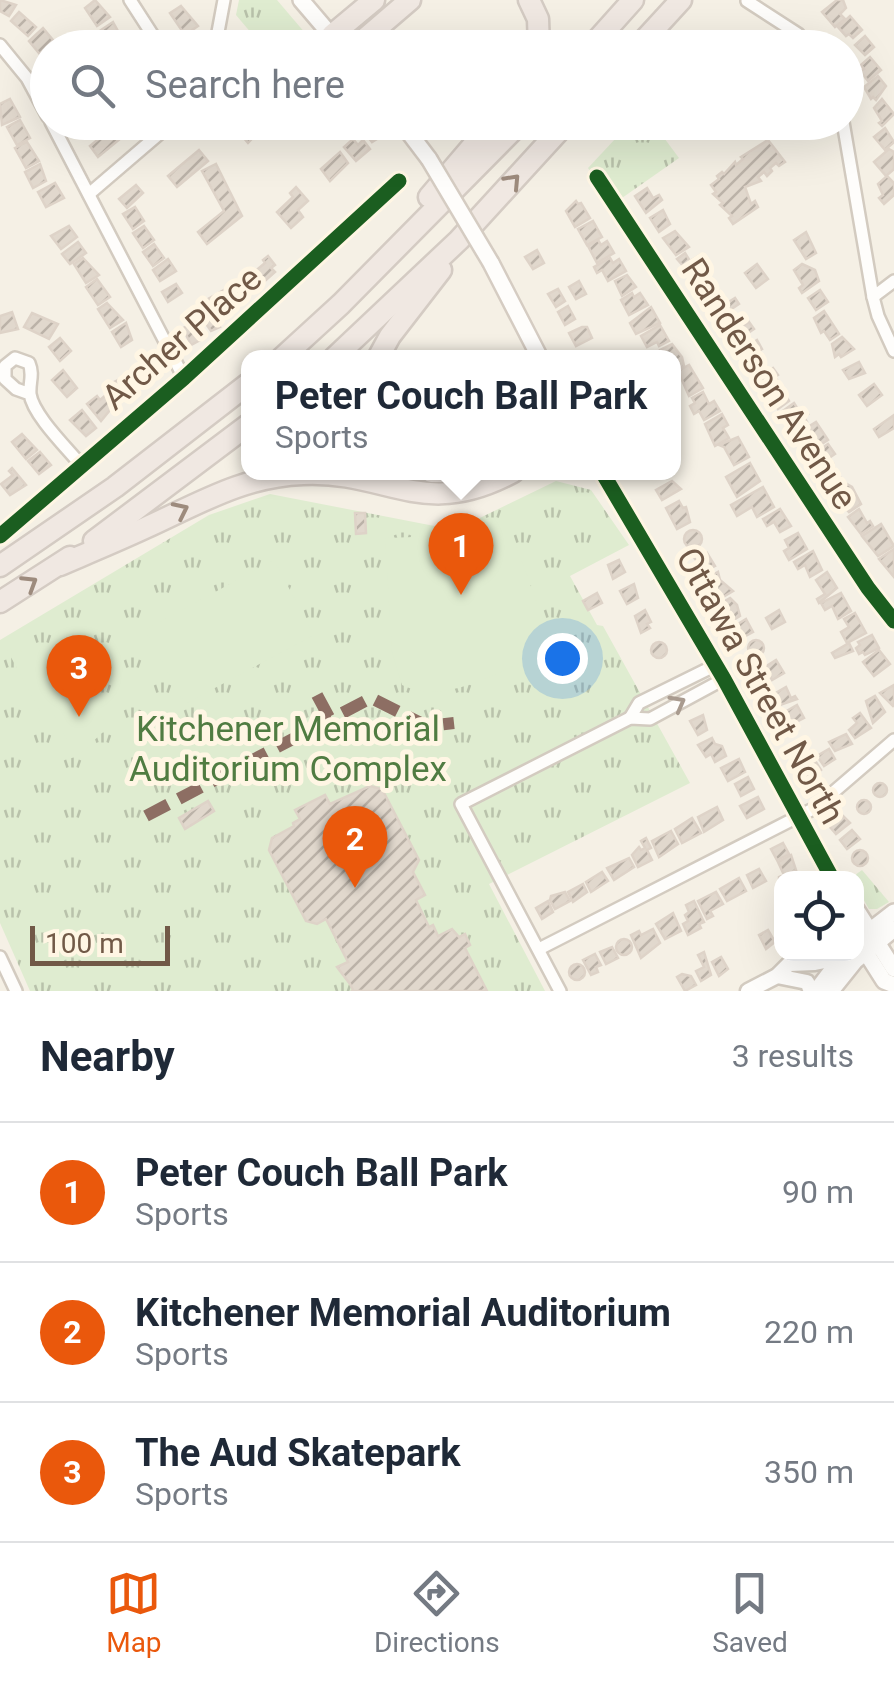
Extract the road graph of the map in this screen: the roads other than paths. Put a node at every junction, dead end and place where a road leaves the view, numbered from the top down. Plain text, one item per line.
1 (130, 0) edge
2 (224, 0) edge
3 (301, 0) edge
4 (374, 0) edge
5 (410, 0) edge
6 (528, 0) edge
7 (634, 0) edge
8 (681, 0) edge
9 (747, 1) edge
10 (149, 30) edge
11 (218, 30) edge
12 (327, 30) edge
13 (347, 30) edge
14 (375, 30) edge
15 (538, 30) edge
16 (606, 30) edge
17 (654, 30) edge
18 (792, 30) edge
19 (0, 45) edge
20 (30, 84) edge
21 (60, 140) edge
22 (152, 140) edge
23 (415, 140) edge
24 (477, 140) edge
25 (503, 140) edge
26 (551, 140) edge
27 (846, 140) edge
28 (597, 177) dead end
29 (399, 181) dead end
30 (89, 194) junction
31 (459, 240) junction
32 (894, 281) edge
33 (874, 297) junction
34 (342, 304) junction
35 (291, 350) edge
36 (342, 350) edge
37 (382, 350) edge
38 (536, 350) edge
39 (894, 350) edge
40 (184, 378) junction
41 (241, 389) edge
42 (30, 394) dead end
43 (241, 429) edge
44 (80, 466) junction
45 (251, 480) edge
46 (358, 480) edge
47 (498, 480) edge
48 (607, 480) edge
49 (0, 536) edge
50 (60, 565) junction
51 (0, 566) edge
52 (0, 602) edge
53 (894, 621) edge
54 (720, 672) junction
55 (894, 740) edge
56 (798, 816) junction
57 (828, 871) edge
58 (894, 912) edge
59 (894, 929) edge
60 (864, 941) edge
61 (539, 949) junction
62 (0, 957) edge
63 (825, 961) edge
64 (838, 961) edge
65 (851, 961) edge
66 (894, 968) edge
67 (777, 976) junction
68 (894, 985) edge
69 (16, 991) edge
70 (560, 991) edge
71 (748, 991) edge
72 (814, 991) edge
73 (831, 991) edge

1 - 10 street
2 - 11 street
3 - 12 main road
4 - 13 highway
5 - 14 highway
6 - 15 highway
7 - 16 highway
8 - 17 highway
9 - 18 street
19 - 20 street
21 - 30 street
22 - 30 street
23 - 38 main road, bridge
24 - 34 highway
25 - 34 highway
31 -> 26 highway
27 - 33 street
28 - 53 street, Randerson Avenue
29 - 40 street, Archer Place
30 - 40 street
31 - 36 highway
31 - 37 highway
32 - 33 street
33 - 39 street
34 - 35 highway
40 - 44 street, Archer Place
41 - 51 highway
42 - 44 street
43 - 50 highway
44 - 49 street, Archer Place
50 -> 45 highway
46 -> 47 highway
48 - 54 main road, Ottawa Street North
52 -> 50 highway
54 - 56 main road, Ottawa Street North
54 - 61 street
55 - 56 street
56 - 57 main road, Ottawa Street North
56 - 61 street
58 - 60 main road
59 - 60 main road
60 - 66 main road
60 - 68 main road
61 - 70 street
62 - 69 street
63 - 67 street
64 - 72 main road
65 - 73 main road
67 - 71 street
67 - 72 street

